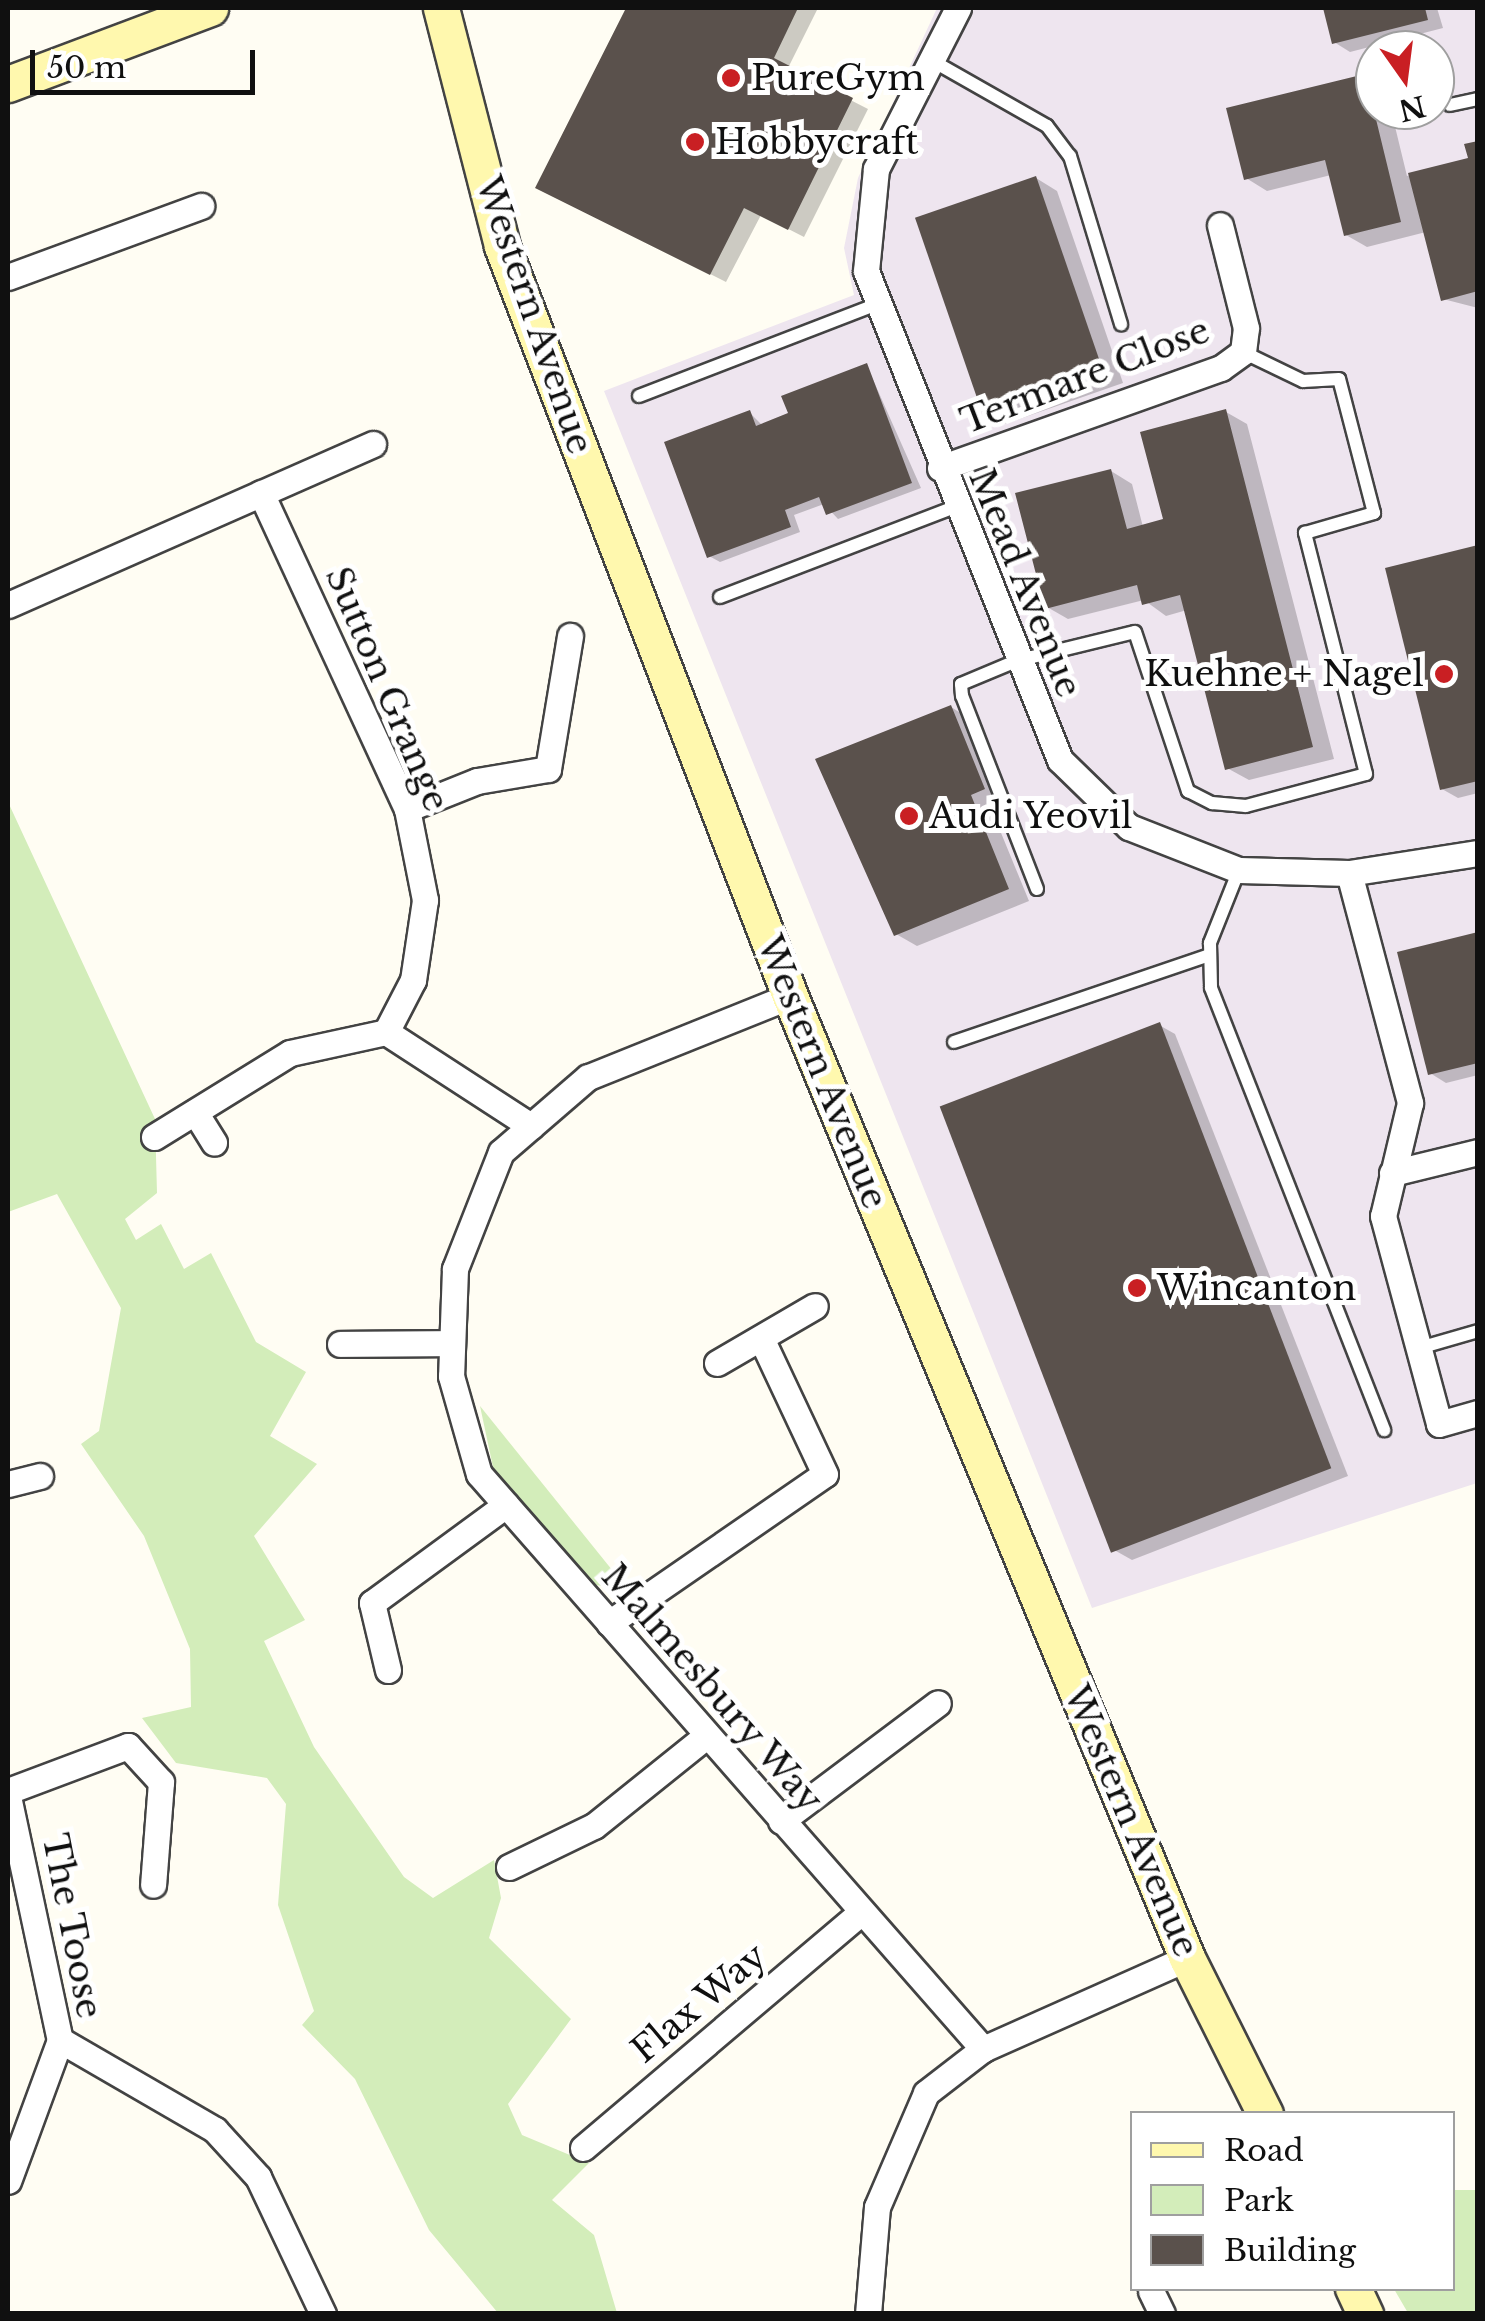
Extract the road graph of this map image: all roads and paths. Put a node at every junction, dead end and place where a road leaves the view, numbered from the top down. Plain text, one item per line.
1 (210, 8) edge
2 (440, 8) edge
3 (958, 8) edge
4 (931, 60) junction
5 (8, 84) edge
6 (200, 206) dead end
7 (1220, 224) dead end
8 (8, 277) edge
9 (875, 305) junction
10 (1121, 324) dead end
11 (1244, 352) junction
12 (639, 396) dead end
13 (372, 444) dead end
14 (940, 468) junction
15 (262, 493) junction
16 (955, 506) junction
17 (720, 597) dead end
18 (8, 606) edge
19 (570, 636) dead end
20 (1016, 661) junction
21 (407, 810) junction
22 (1478, 853) edge
23 (1239, 870) junction
24 (1350, 874) junction
25 (1037, 889) dead end
26 (1209, 955) junction
27 (790, 996) junction
28 (386, 1032) junction
29 (954, 1042) dead end
30 (195, 1112) junction
31 (531, 1126) junction
32 (154, 1137) dead end
33 (214, 1143) dead end
34 (1478, 1152) edge
35 (1392, 1173) junction
36 (815, 1306) dead end
37 (1478, 1331) edge
38 (761, 1338) junction
39 (452, 1342) junction
40 (340, 1344) dead end
41 (1418, 1348) junction
42 (717, 1363) dead end
43 (1478, 1413) edge
44 (1384, 1430) dead end
45 (40, 1476) dead end
46 (8, 1484) edge
47 (506, 1505) junction
48 (609, 1623) junction
49 (388, 1670) dead end
50 (938, 1703) dead end
51 (707, 1735) junction
52 (8, 1793) edge
53 (782, 1821) junction
54 (509, 1867) dead end
55 (153, 1884) dead end
56 (861, 1912) junction
57 (1187, 1958) junction
58 (60, 2040) junction
59 (984, 2048) junction
60 (1264, 2111) edge
61 (583, 2148) dead end
62 (13, 2154) edge
63 (8, 2182) edge
64 (1354, 2291) edge
65 (323, 2314) edge
66 (868, 2314) edge
67 (1365, 2314) edge

1 - 5 street
2 - 27 street, Western Avenue
3 - 4 street, Mead Avenue
4 - 9 street, Mead Avenue
4 - 10 lane
6 - 8 street
7 - 11 street, Termare Close
9 - 12 lane
9 - 14 street, Mead Avenue
11 - 14 street, Termare Close
11 - 20 lane
13 - 15 street
14 - 16 street, Mead Avenue
15 - 18 street
15 - 21 street, Sutton Grange
16 - 17 lane
16 - 20 street, Mead Avenue
19 - 21 street
20 - 23 street, Mead Avenue
20 - 25 lane
21 - 28 street, Sutton Grange
22 - 24 street, Mead Avenue
23 - 24 street, Mead Avenue
23 - 26 lane
24 - 35 street
26 - 29 lane
26 - 44 lane
27 - 31 street, Malmesbury Way
27 - 57 street, Western Avenue
28 - 30 street
28 - 31 street
30 - 32 street
30 - 33 street
31 - 39 street, Malmesbury Way
34 - 35 street
35 - 41 street
36 - 38 street
37 - 41 lane
38 - 42 street
38 - 48 street
39 - 40 street
39 - 47 street, Malmesbury Way
41 - 43 street
45 - 46 street
47 - 48 street, Malmesbury Way
47 - 49 street
48 - 51 street, Malmesbury Way
50 - 53 street
51 - 53 street, Malmesbury Way
51 - 54 street
52 - 55 street
52 - 58 street, The Toose
53 - 56 street, Malmesbury Way
56 - 59 street, Malmesbury Way
56 - 61 street, Flax Way
57 - 59 street
57 - 60 street, Western Avenue
58 - 62 street, The Toose
58 - 65 street
59 - 66 street
62 - 63 street, The Toose
64 - 67 street

